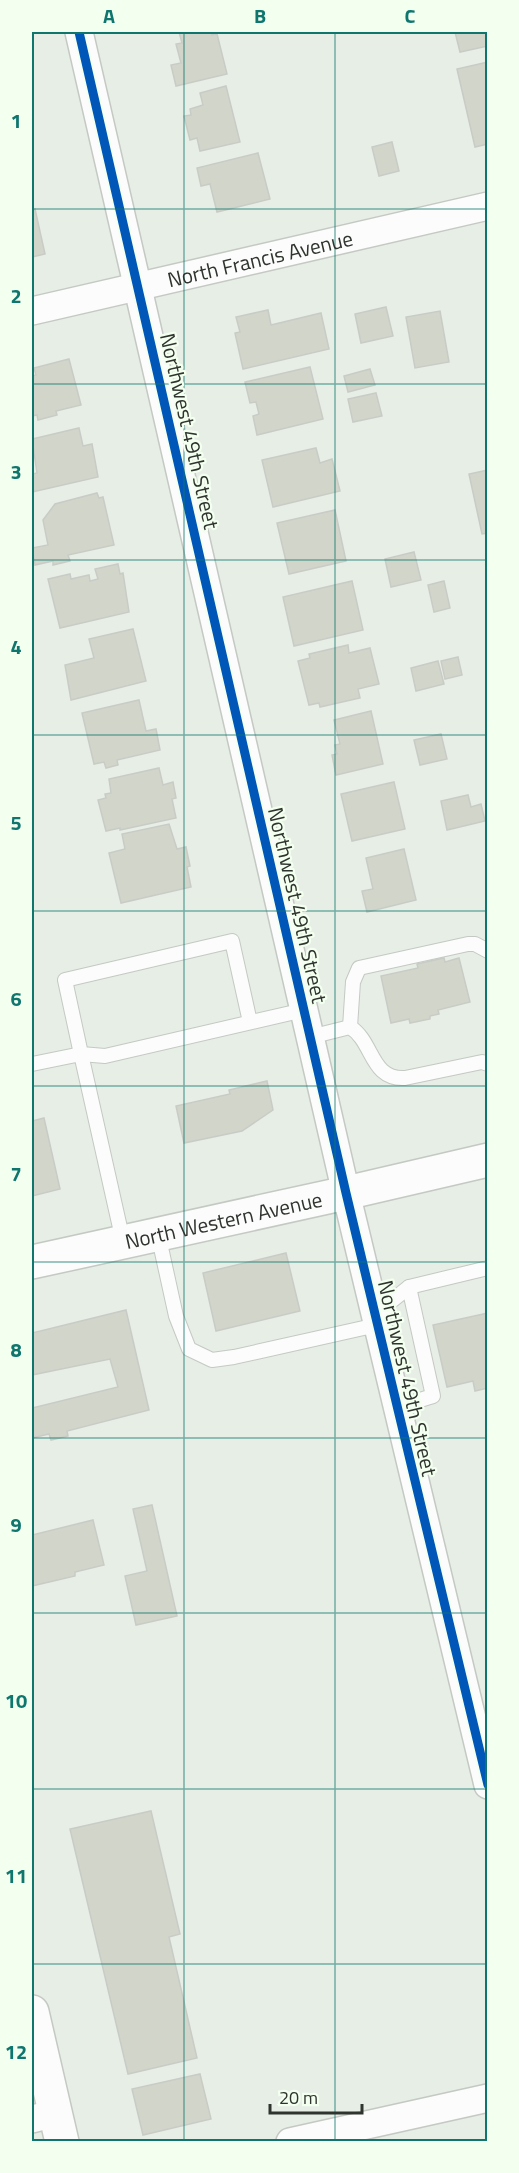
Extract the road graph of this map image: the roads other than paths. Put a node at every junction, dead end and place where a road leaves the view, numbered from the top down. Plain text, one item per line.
1 (79, 32) edge
2 (488, 206) edge
3 (139, 285) junction
4 (32, 311) edge
5 (488, 951) edge
6 (304, 1010) junction
7 (250, 1022) junction
8 (350, 1027) junction
9 (310, 1037) junction
10 (81, 1054) junction
11 (32, 1064) edge
12 (488, 1064) edge
13 (488, 1160) edge
14 (346, 1193) junction
15 (158, 1234) junction
16 (123, 1241) junction
17 (32, 1262) edge
18 (488, 1268) edge
19 (409, 1287) junction
20 (377, 1325) junction
21 (397, 1407) junction
22 (488, 1785) edge
23 (32, 2013) edge
24 (488, 2098) edge
25 (50, 2125) edge
26 (290, 2142) edge

1 - 3 street, Northwest 49th Street
2 - 3 street, North Francis Avenue
3 - 4 street, North Francis Avenue
3 - 6 street, Northwest 49th Street
5 - 8 lane
6 - 7 lane
6 - 9 street, Northwest 49th Street
7 - 10 lane
7 - 10 lane
8 - 9 lane
8 - 12 lane
9 - 14 street, Northwest 49th Street
10 - 11 lane
10 - 16 lane
13 - 14 street, North Western Avenue
14 - 15 street, North Western Avenue
14 - 20 street, Northwest 49th Street
15 - 16 street, North Western Avenue
15 - 20 lane
16 - 17 street, North Western Avenue
18 - 19 lane
19 - 20 lane
19 - 21 lane
20 - 21 street, Northwest 49th Street
21 - 22 street, Northwest 49th Street
23 - 25 street
24 - 26 street

